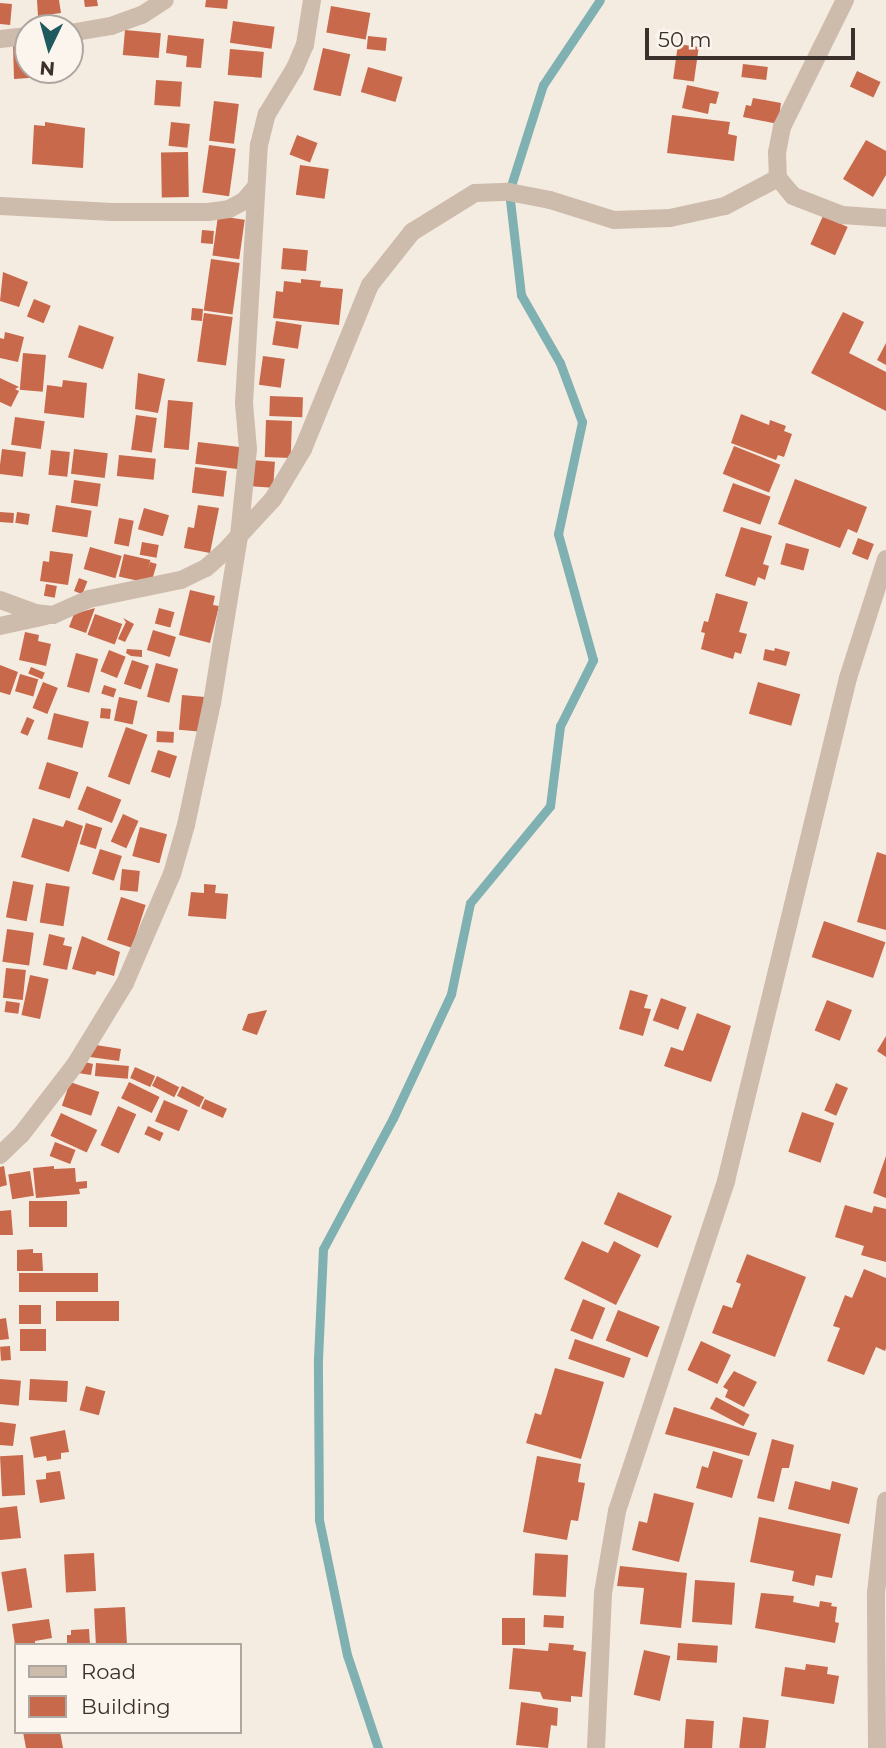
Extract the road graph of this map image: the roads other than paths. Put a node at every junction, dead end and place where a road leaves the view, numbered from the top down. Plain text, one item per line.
1 (165, 0) edge
2 (312, 0) edge
3 (845, 0) edge
4 (84, 30) edge
5 (778, 178) junction
6 (254, 189) junction
7 (0, 206) edge
8 (886, 218) edge
9 (239, 536) junction
10 (886, 559) edge
11 (0, 600) edge
12 (53, 615) junction
13 (0, 626) edge
14 (0, 1155) edge
15 (886, 1502) edge
16 (596, 1748) edge
17 (877, 1748) edge

1 - 4 street
2 - 6 street
3 - 5 street
5 - 8 street
5 - 9 street
6 - 7 street
6 - 9 street
9 - 12 street
9 - 14 street
10 - 16 street
11 - 12 street
12 - 13 street
15 - 17 street

